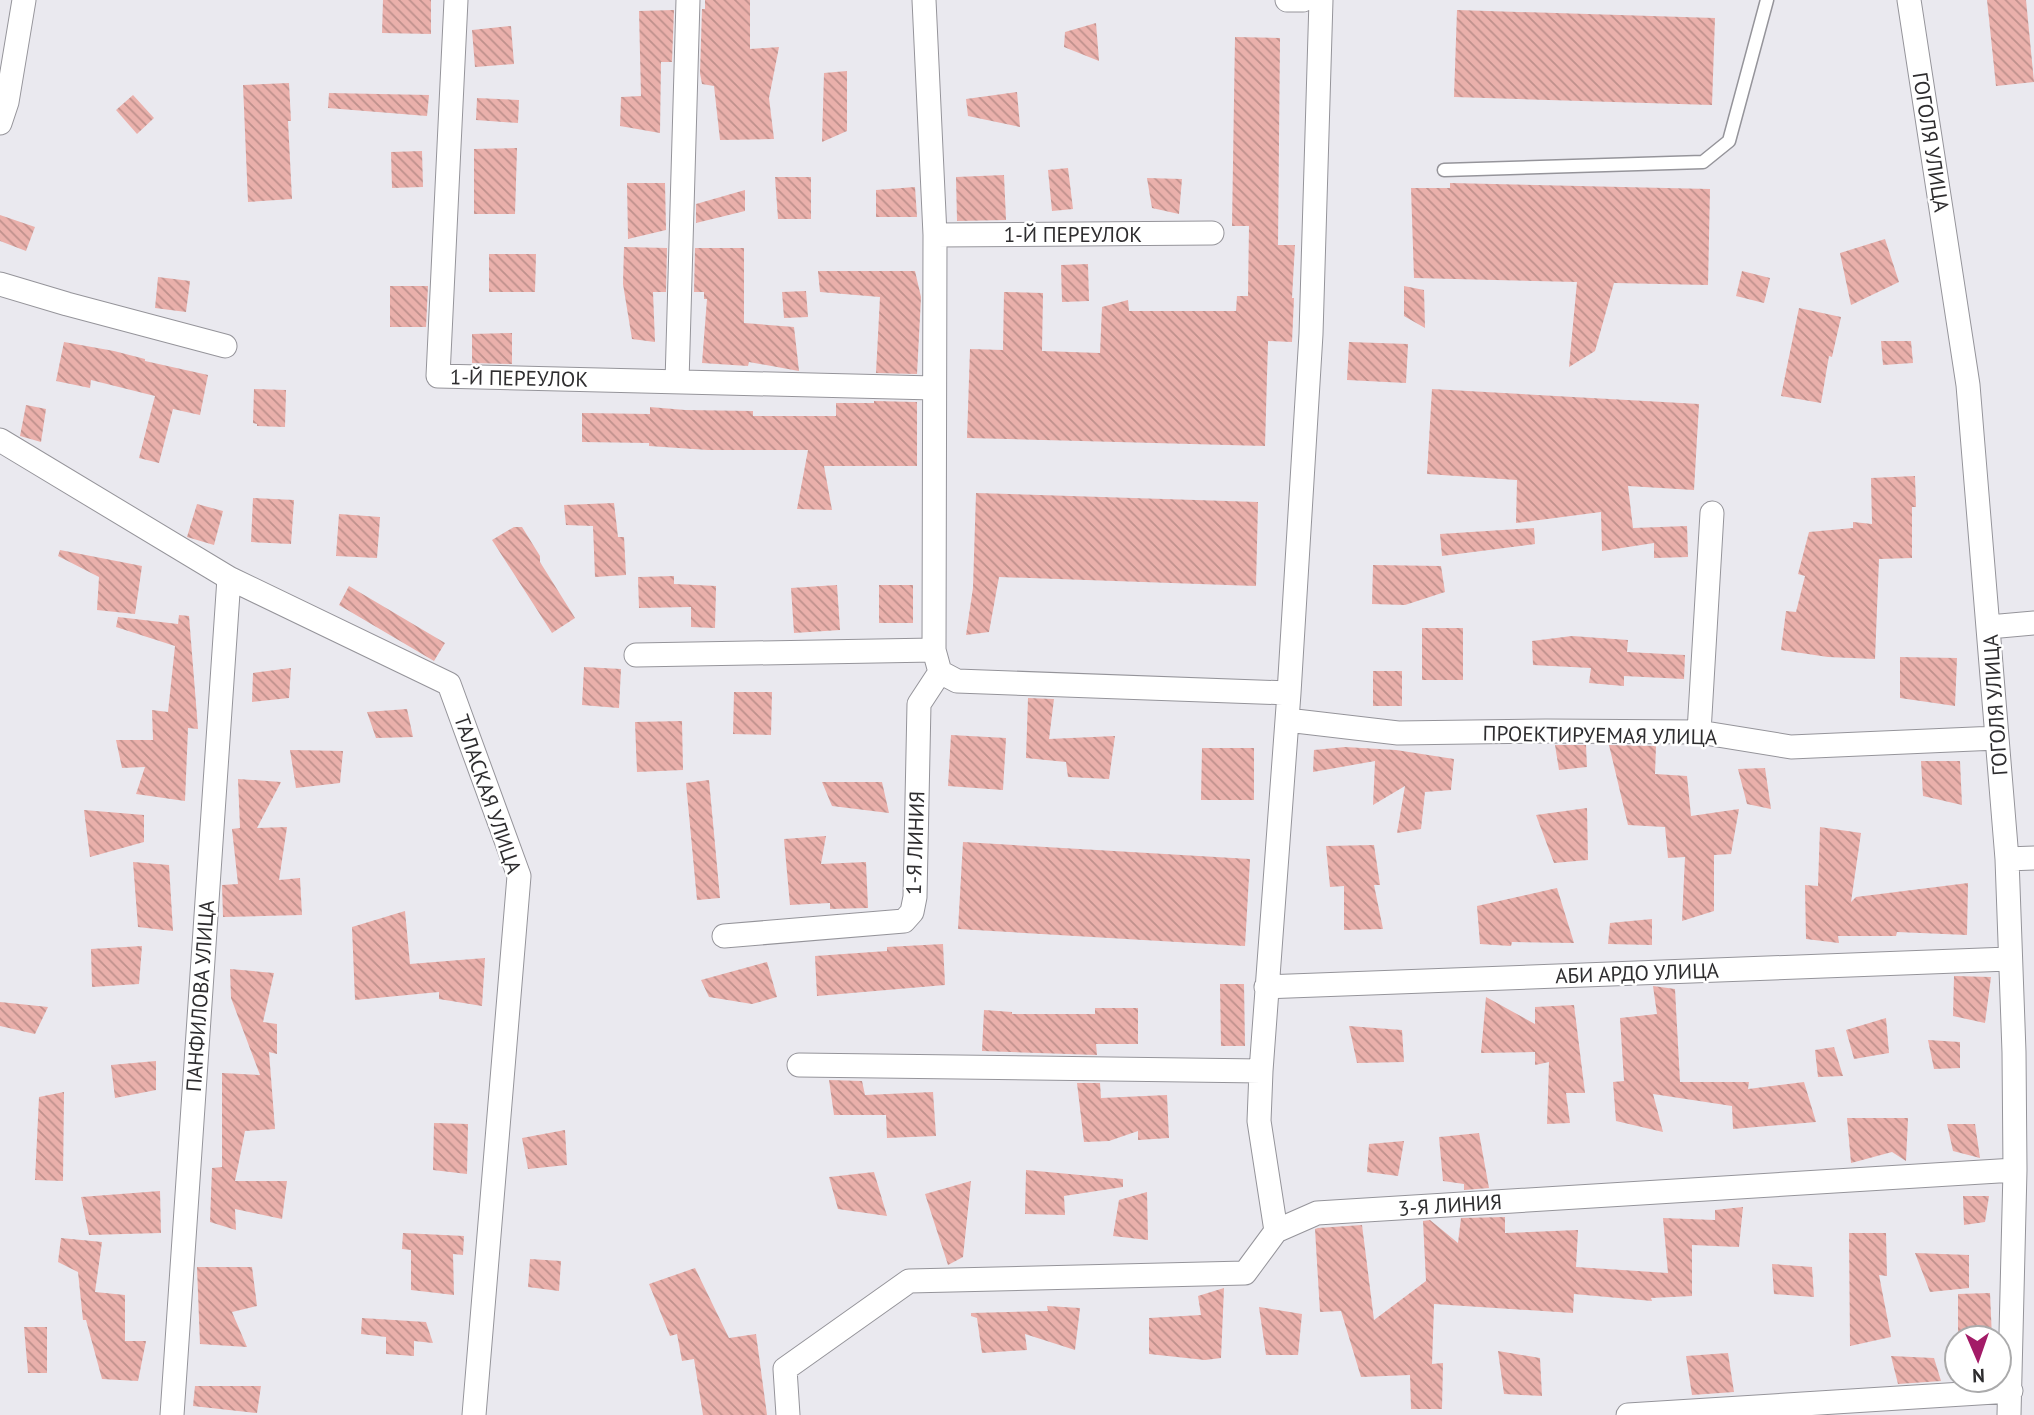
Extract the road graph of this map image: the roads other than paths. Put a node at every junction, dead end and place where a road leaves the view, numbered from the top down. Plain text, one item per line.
1 (24, 0) edge
2 (456, 0) edge
3 (688, 0) edge
4 (924, 0) edge
5 (1287, 0) edge
6 (1303, 0) edge
7 (1321, 0) edge
8 (1767, 0) edge
9 (1909, 0) edge
10 (0, 123) edge
11 (1444, 170) dead end
12 (1212, 233) dead end
13 (935, 235) junction
14 (0, 284) edge
15 (225, 346) dead end
16 (677, 382) junction
17 (934, 388) junction
18 (0, 440) edge
19 (1712, 513) dead end
20 (229, 578) junction
21 (2034, 623) edge
22 (1989, 627) junction
23 (636, 655) dead end
24 (937, 661) junction
25 (1289, 693) junction
26 (1287, 720) junction
27 (1699, 732) junction
28 (1997, 738) junction
29 (2034, 858) edge
30 (2007, 859) junction
31 (724, 936) dead end
32 (2009, 959) junction
33 (1266, 987) junction
34 (2024, 1051) edge
35 (799, 1065) dead end
36 (1261, 1071) junction
37 (2015, 1170) junction
38 (1276, 1231) junction
39 (2024, 1270) edge
40 (2013, 1372) edge
41 (1963, 1394) edge
42 (2011, 1394) edge
43 (172, 1415) edge
44 (474, 1415) edge
45 (788, 1415) edge
46 (1628, 1415) edge
47 (2009, 1415) edge

1 - 10 street
2 - 16 street, 1-Й ПЕРЕУЛОК
3 - 16 street
4 - 13 street
5 - 6 street
7 - 25 street
8 - 11 lane
9 - 22 street, ГОГОЛЯ УЛИЦА
12 - 13 street, 1-Й ПЕРЕУЛОК
13 - 17 street
14 - 15 street
16 - 17 street, 1-Й ПЕРЕУЛОК
17 - 24 street
18 - 20 street, ТАЛАСКАЯ УЛИЦА
19 - 27 street
20 - 43 street, ПАНФИЛОВА УЛИЦА
20 - 44 street, ТАЛАСКАЯ УЛИЦА
21 - 22 street
22 - 28 street, ГОГОЛЯ УЛИЦА
23 - 24 street
24 - 25 street
24 - 31 street, 1-Я ЛИНИЯ
25 - 26 street
26 - 27 street, ПРОЕКТИРУЕМАЯ УЛИЦА
26 - 33 street
27 - 28 street, ПРОЕКТИРУЕМАЯ УЛИЦА
28 - 30 street, ГОГОЛЯ УЛИЦА
29 - 30 street
30 - 32 street, ГОГОЛЯ УЛИЦА
32 - 33 street, АБИ АРДО УЛИЦА
32 - 34 street, ГОГОЛЯ УЛИЦА
33 - 36 street
34 - 37 street, ГОГОЛЯ УЛИЦА
35 - 36 street
36 - 38 street
37 - 38 street, 3-Я ЛИНИЯ
37 - 39 street, ГОГОЛЯ УЛИЦА
38 - 45 street, 3-Я ЛИНИЯ
39 - 40 street, ГОГОЛЯ УЛИЦА
41 - 46 street
42 - 47 street, ГОГОЛЯ УЛИЦА

